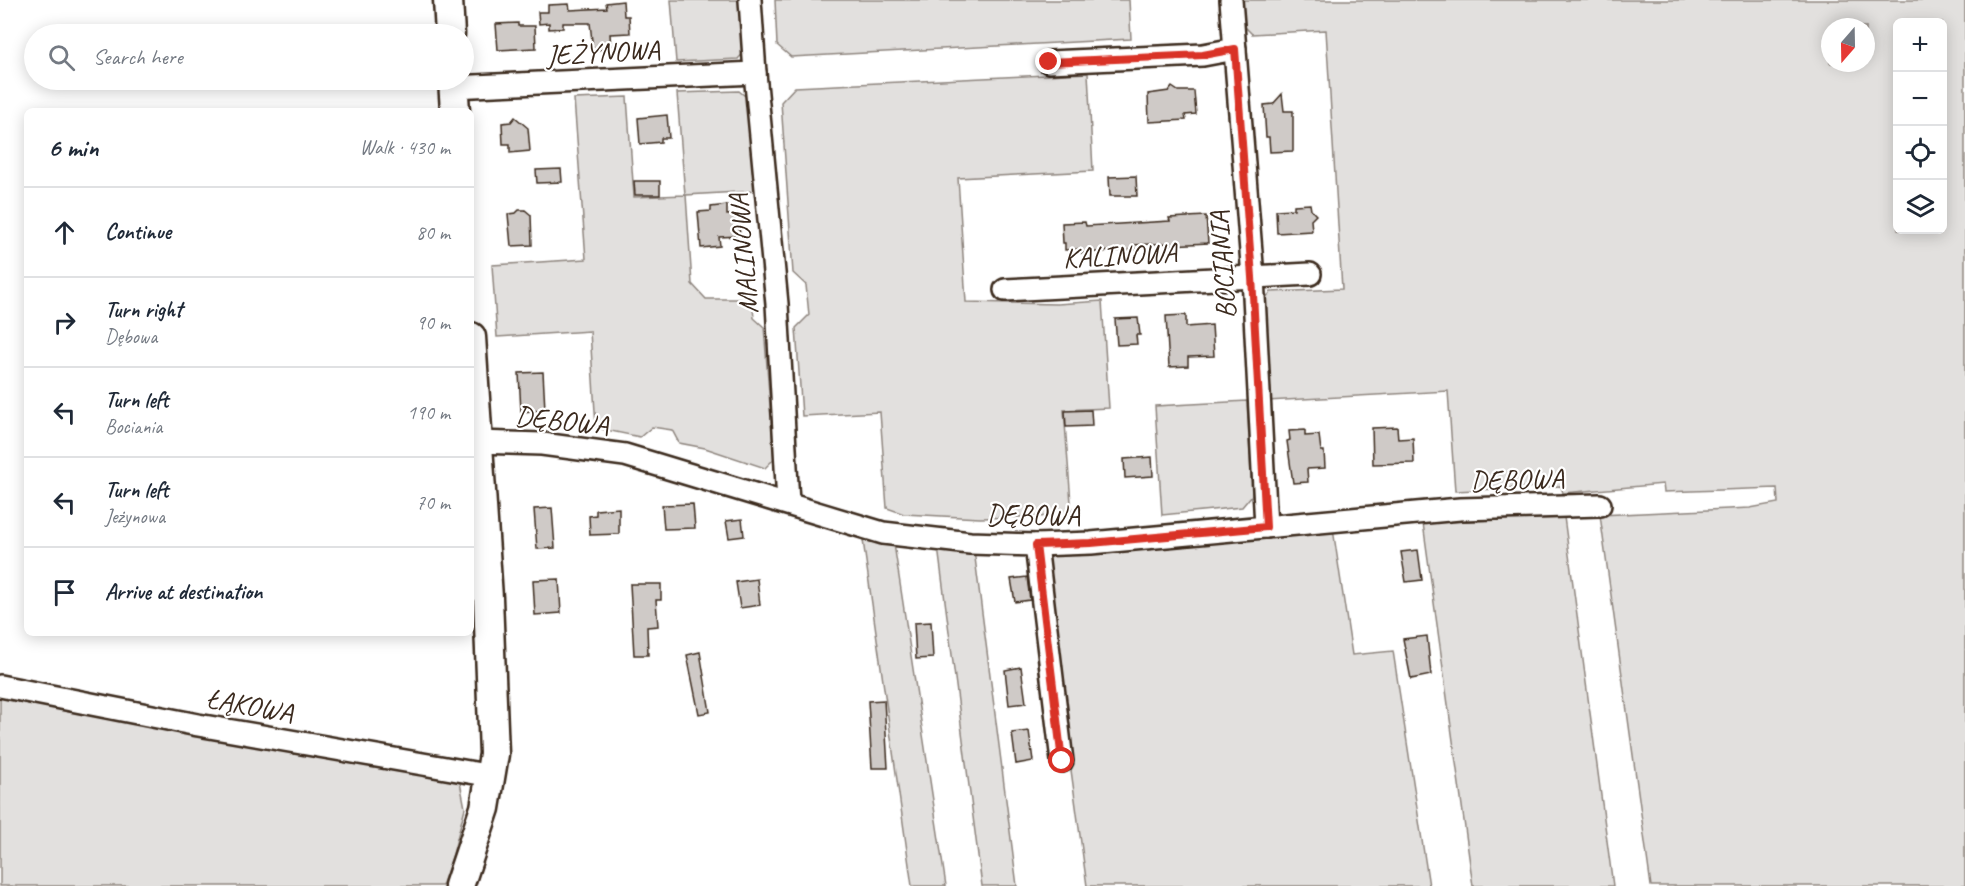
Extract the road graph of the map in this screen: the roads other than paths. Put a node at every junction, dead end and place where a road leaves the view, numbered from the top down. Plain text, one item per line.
1 (448, 0) edge
2 (750, 0) edge
3 (1231, 0) edge
4 (449, 24) edge
5 (1235, 49) junction
6 (1049, 62) dead end
7 (755, 73) junction
8 (454, 93) edge
9 (1310, 274) dead end
10 (1252, 277) junction
11 (1005, 290) dead end
12 (474, 390) edge
13 (477, 442) junction
14 (788, 503) junction
15 (1600, 505) dead end
16 (1266, 527) junction
17 (1036, 545) junction
18 (0, 686) edge
19 (1062, 761) dead end
20 (492, 776) junction
21 (459, 886) edge

1 - 4 street
2 - 7 street, MALINOWA
3 - 5 street, BOCIANIA
5 - 6 street
5 - 10 street, BOCIANIA
7 - 8 street, JEŻYNOWA
7 - 14 street, MALINOWA
9 - 10 street, KALINOWA
10 - 11 street, KALINOWA
10 - 16 street, BOCIANIA
12 - 13 street
13 - 14 street, DĘBOWA
13 - 20 street
14 - 17 street, DĘBOWA
15 - 16 street, DĘBOWA
16 - 17 street, DĘBOWA
17 - 19 street
18 - 20 street, ŁĄKOWA
20 - 21 street

